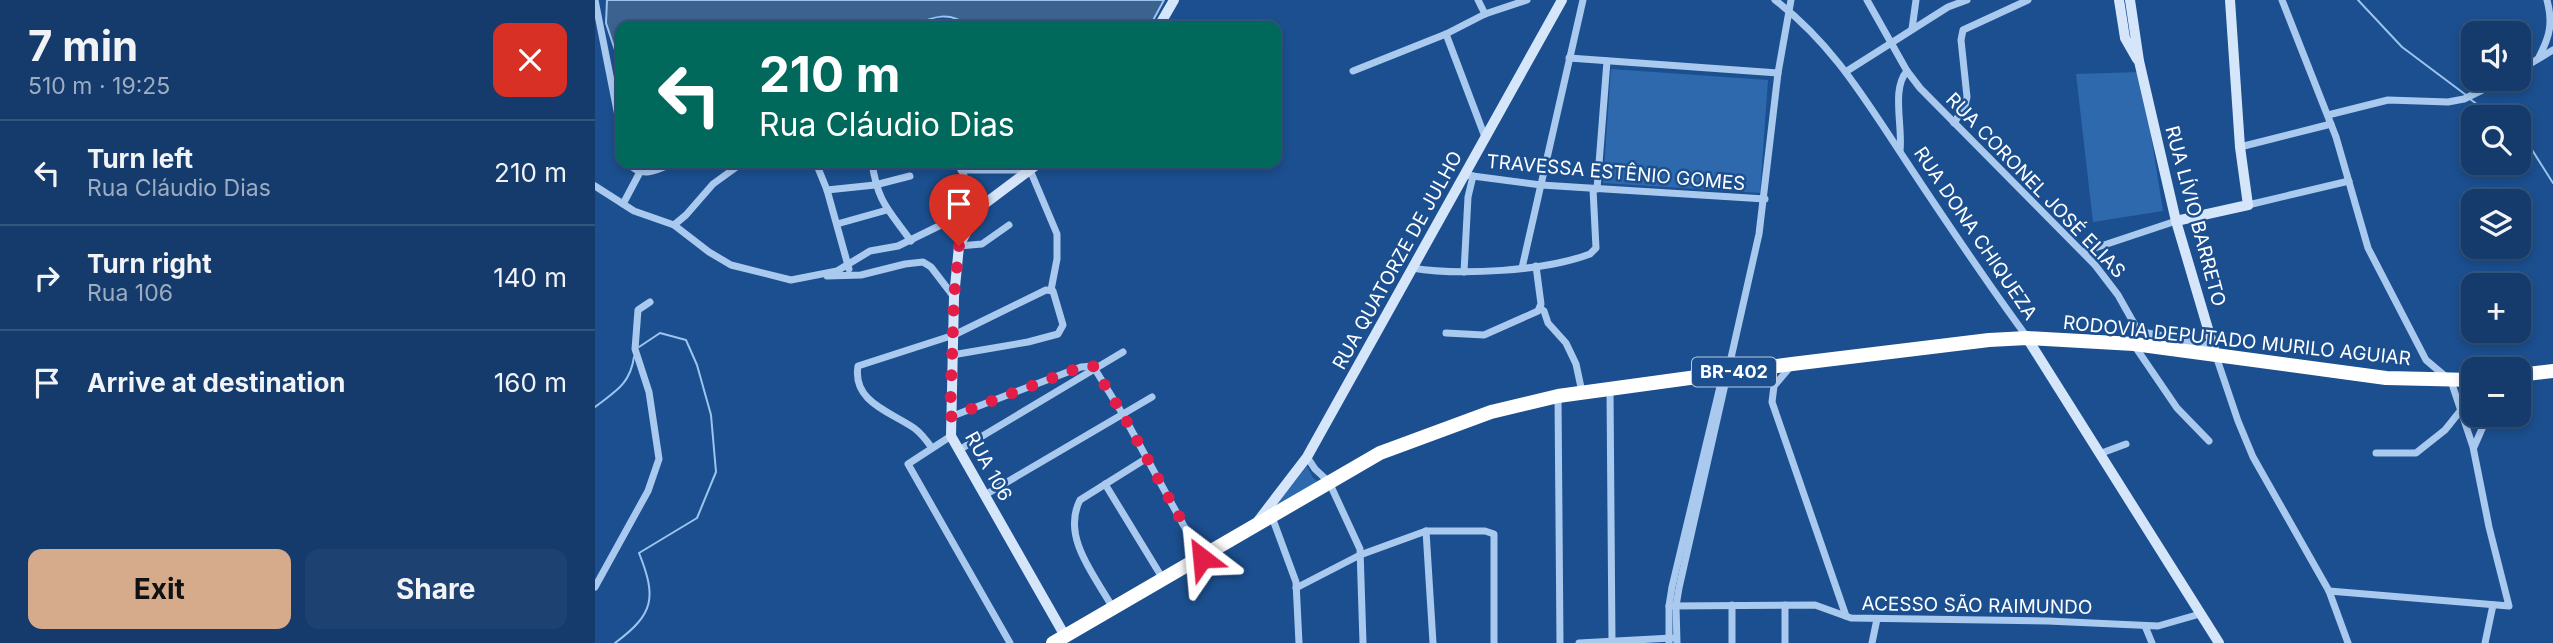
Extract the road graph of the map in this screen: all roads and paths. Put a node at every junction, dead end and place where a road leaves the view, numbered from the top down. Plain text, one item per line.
1 (595, 0) edge
2 (1174, 0) edge
3 (1478, 0) edge
4 (1527, 0) edge
5 (1562, 0) edge
6 (1583, 0) edge
7 (1775, 0) edge
8 (1791, 0) edge
9 (1867, 0) edge
10 (1916, 0) edge
11 (1967, 0) edge
12 (2028, 0) edge
13 (2119, 0) edge
14 (2130, 0) edge
15 (2230, 0) edge
16 (2282, 0) edge
17 (2547, 0) edge
18 (2006, 4) edge
19 (1789, 11) junction
20 (1485, 14) junction
21 (1162, 21) edge
22 (1912, 29) junction
23 (1446, 34) junction
24 (1891, 43) junction
25 (2553, 50) edge
26 (2539, 57) junction
27 (1569, 58) junction
28 (1607, 61) junction
29 (2139, 61) junction
30 (2531, 62) edge
31 (1353, 71) dead end
32 (1847, 71) junction
33 (1907, 71) junction
34 (1778, 73) junction
35 (2480, 91) edge
36 (616, 106) edge
37 (2328, 115) junction
38 (1954, 122) junction
39 (2331, 124) junction
40 (1486, 137) junction
41 (2240, 147) junction
42 (1900, 152) junction
43 (633, 168) edge
44 (662, 168) edge
45 (735, 168) edge
46 (818, 168) edge
47 (873, 168) edge
48 (961, 168) edge
49 (1034, 168) edge
50 (1035, 168) edge
51 (640, 172) junction
52 (1469, 175) junction
53 (910, 176) dead end
54 (2349, 181) junction
55 (875, 185) junction
56 (1541, 185) junction
57 (595, 186) edge
58 (1595, 189) junction
59 (827, 190) junction
60 (1765, 199) junction
61 (623, 204) junction
62 (2248, 205) junction
63 (887, 210) junction
64 (977, 211) junction
65 (2176, 222) junction
66 (837, 224) junction
67 (674, 225) junction
68 (1009, 225) dead end
69 (911, 241) junction
70 (959, 246) junction
71 (2083, 252) junction
72 (848, 265) junction
73 (1536, 266) junction
74 (1412, 268) junction
75 (1522, 268) junction
76 (1464, 272) junction
77 (819, 275) junction
78 (851, 276) junction
79 (1048, 290) junction
80 (954, 297) junction
81 (650, 302) dead end
82 (1540, 308) junction
83 (1446, 333) dead end
84 (954, 335) junction
85 (2027, 338) junction
86 (2134, 344) junction
87 (2215, 351) junction
88 (1123, 352) dead end
89 (953, 355) junction
90 (1792, 364) junction
91 (1095, 368) junction
92 (1726, 370) junction
93 (2553, 371) edge
94 (2531, 374) edge
95 (2451, 381) junction
96 (2461, 381) edge
97 (1610, 388) junction
98 (1582, 392) junction
99 (1558, 396) junction
100 (1152, 397) dead end
101 (2461, 410) joint
102 (1122, 413) junction
103 (950, 417) junction
104 (2467, 427) edge
105 (2482, 427) edge
106 (951, 436) junction
107 (2209, 441) dead end
108 (2126, 444) dead end
109 (2473, 447) junction
110 (932, 448) junction
111 (959, 450) junction
112 (2376, 453) dead end
113 (2099, 454) junction
114 (1307, 457) junction
115 (1147, 458) junction
116 (1329, 482) junction
117 (1105, 484) junction
118 (985, 495) junction
119 (1272, 517) junction
120 (1252, 529) junction
121 (1426, 531) junction
122 (1360, 555) junction
123 (1202, 558) junction
124 (1164, 580) junction
125 (595, 587) edge
126 (1296, 588) junction
127 (2329, 591) junction
128 (1731, 605) junction
129 (1785, 605) junction
130 (2493, 605) junction
131 (1672, 606) junction
132 (1113, 608) junction
133 (2200, 614) junction
134 (1846, 616) junction
135 (1877, 619) junction
136 (2145, 626) junction
137 (1059, 639) edge
138 (1673, 641) edge
139 (1010, 643) edge
140 (1299, 643) edge
141 (1363, 643) edge
142 (1433, 643) edge
143 (1494, 643) edge
144 (1560, 643) edge
145 (1579, 643) edge
146 (1612, 643) edge
147 (1732, 643) edge
148 (1785, 643) edge
149 (1872, 643) edge
150 (2152, 643) edge
151 (2219, 643) edge
152 (2347, 643) edge
153 (2485, 643) edge

1 - 36 street
2 - 21 street
3 - 20 street
4 - 20 street
5 - 40 street, RUA QUATORZE DE JULHO
6 - 27 street
7 - 19 street, RUA DONA CHIQUEZA
8 - 19 street
9 - 24 street, RUA CORONEL JOSÉ ELIAS
10 - 22 street
11 - 22 street
12 - 18 street
13 - 29 street, RUA LÍVIO BARRETO
14 - 29 street, RUA LÍVIO BARRETO
15 - 41 street
16 - 37 street
17 - 26 street
18 - 38 street
19 - 32 street, RUA DONA CHIQUEZA
19 - 34 street
20 - 23 street
22 - 24 street
23 - 31 street
23 - 40 street
24 - 32 street
24 - 33 street, RUA CORONEL JOSÉ ELIAS
25 - 26 street
26 - 30 street
27 - 28 street
27 - 56 street
28 - 34 street
28 - 58 street
29 - 65 street, RUA LÍVIO BARRETO
32 - 42 street, RUA DONA CHIQUEZA
33 - 38 street, RUA CORONEL JOSÉ ELIAS
33 - 42 street
34 - 60 street
35 - 37 street
37 - 39 street
38 - 71 street, RUA CORONEL JOSÉ ELIAS
39 - 41 street
39 - 54 street
40 - 52 street, RUA QUATORZE DE JULHO
41 - 62 street
42 - 85 street, RUA DONA CHIQUEZA
43 - 51 street
44 - 51 street
45 - 67 street
46 - 59 street
47 - 55 street
48 - 64 street
49 - 64 street
50 - 79 street
51 - 61 street
52 - 56 street, TRAVESSA ESTÊNIO GOMES
52 - 74 street, RUA QUATORZE DE JULHO
52 - 76 street
53 - 55 street
54 - 62 street
54 - 95 street
55 - 59 street
55 - 63 street
56 - 58 street, TRAVESSA ESTÊNIO GOMES
56 - 75 street
57 - 61 street
58 - 60 street, TRAVESSA ESTÊNIO GOMES
58 - 73 street
59 - 66 street
60 - 92 street
61 - 67 street
62 - 65 street
63 - 66 street
63 - 69 street
64 - 69 street
64 - 70 street, RUA 106
65 - 71 street
65 - 87 street, RUA LÍVIO BARRETO
66 - 72 street
67 - 77 street
68 - 70 street
69 - 72 street
70 - 80 street, RUA 106
71 - 87 street, RUA CORONEL JOSÉ ELIAS
72 - 77 street
72 - 78 street
73 - 75 street
73 - 82 street
74 - 76 street
74 - 114 street, RUA QUATORZE DE JULHO
75 - 76 street
77 - 78 street
78 - 80 street
79 - 84 street
79 - 89 street
80 - 84 street, RUA 106
81 - 125 street
82 - 83 street
82 - 98 street
84 - 89 street, RUA 106
84 - 110 street
85 - 86 highway, RODOVIA DEPUTADO MURILO AGUIAR / BR-402
85 - 90 highway, RODOVIA DEPUTADO MURILO AGUIAR / BR-402
85 - 113 street, RUA DONA CHIQUEZA
86 - 87 highway, RODOVIA DEPUTADO MURILO AGUIAR / BR-402
86 - 107 street
87 - 95 highway, RODOVIA DEPUTADO MURILO AGUIAR / BR-402
87 - 127 street, RUA LÍVIO BARRETO
88 - 91 street
89 - 103 street, RUA 106
90 - 92 highway, RODOVIA DEPUTADO MURILO AGUIAR / BR-402
90 - 134 street
91 - 102 street
91 - 103 street
91 - 111 street
92 - 97 highway, RODOVIA DEPUTADO MURILO AGUIAR / BR-402
92 - 131 street
93 - 94 highway
95 - 96 highway, RODOVIA DEPUTADO MURILO AGUIAR / BR-402
95 - 101 street
97 - 98 highway, RODOVIA DEPUTADO MURILO AGUIAR / BR-402
97 - 146 street
98 - 99 highway, RODOVIA DEPUTADO MURILO AGUIAR / BR-402
99 - 116 highway, RODOVIA DEPUTADO MURILO AGUIAR / BR-402
99 - 144 street
100 - 102 street
101 - 112 street
102 - 115 street
102 - 118 street
103 - 106 street, RUA 106
104 - 109 street
105 - 109 street
106 - 110 street
106 - 111 street, RUA 106
108 - 113 street
109 - 130 street
110 - 139 street
111 - 118 street, RUA 106
113 - 133 street, RUA DONA CHIQUEZA
114 - 116 street
114 - 120 street, RUA QUATORZE DE JULHO
115 - 117 street
115 - 123 street
116 - 119 highway, RODOVIA DEPUTADO MURILO AGUIAR / BR-402
116 - 122 street
117 - 124 street
117 - 132 street
118 - 137 street, RUA 106
119 - 120 highway, RODOVIA DEPUTADO MURILO AGUIAR / BR-402
119 - 126 street
120 - 123 highway, RODOVIA DEPUTADO MURILO AGUIAR / BR-402
121 - 122 street
121 - 142 street
121 - 143 street
122 - 126 street
122 - 141 street
123 - 124 highway, RODOVIA DEPUTADO MURILO AGUIAR / BR-402
124 - 132 highway, RODOVIA DEPUTADO MURILO AGUIAR / BR-402
126 - 140 street
127 - 130 street
127 - 152 street, RUA LÍVIO BARRETO
128 - 129 street, ACESSO SÃO RAIMUNDO
128 - 131 street, ACESSO SÃO RAIMUNDO
128 - 147 street
129 - 134 street, ACESSO SÃO RAIMUNDO
129 - 148 street
130 - 153 street
131 - 138 street
132 - 137 highway, RODOVIA DEPUTADO MURILO AGUIAR / BR-402
133 - 136 street, ACESSO SÃO RAIMUNDO
133 - 151 street, RUA DONA CHIQUEZA
134 - 135 street, ACESSO SÃO RAIMUNDO
135 - 136 street, ACESSO SÃO RAIMUNDO
135 - 149 street
136 - 150 street
138 - 146 street
145 - 146 street

